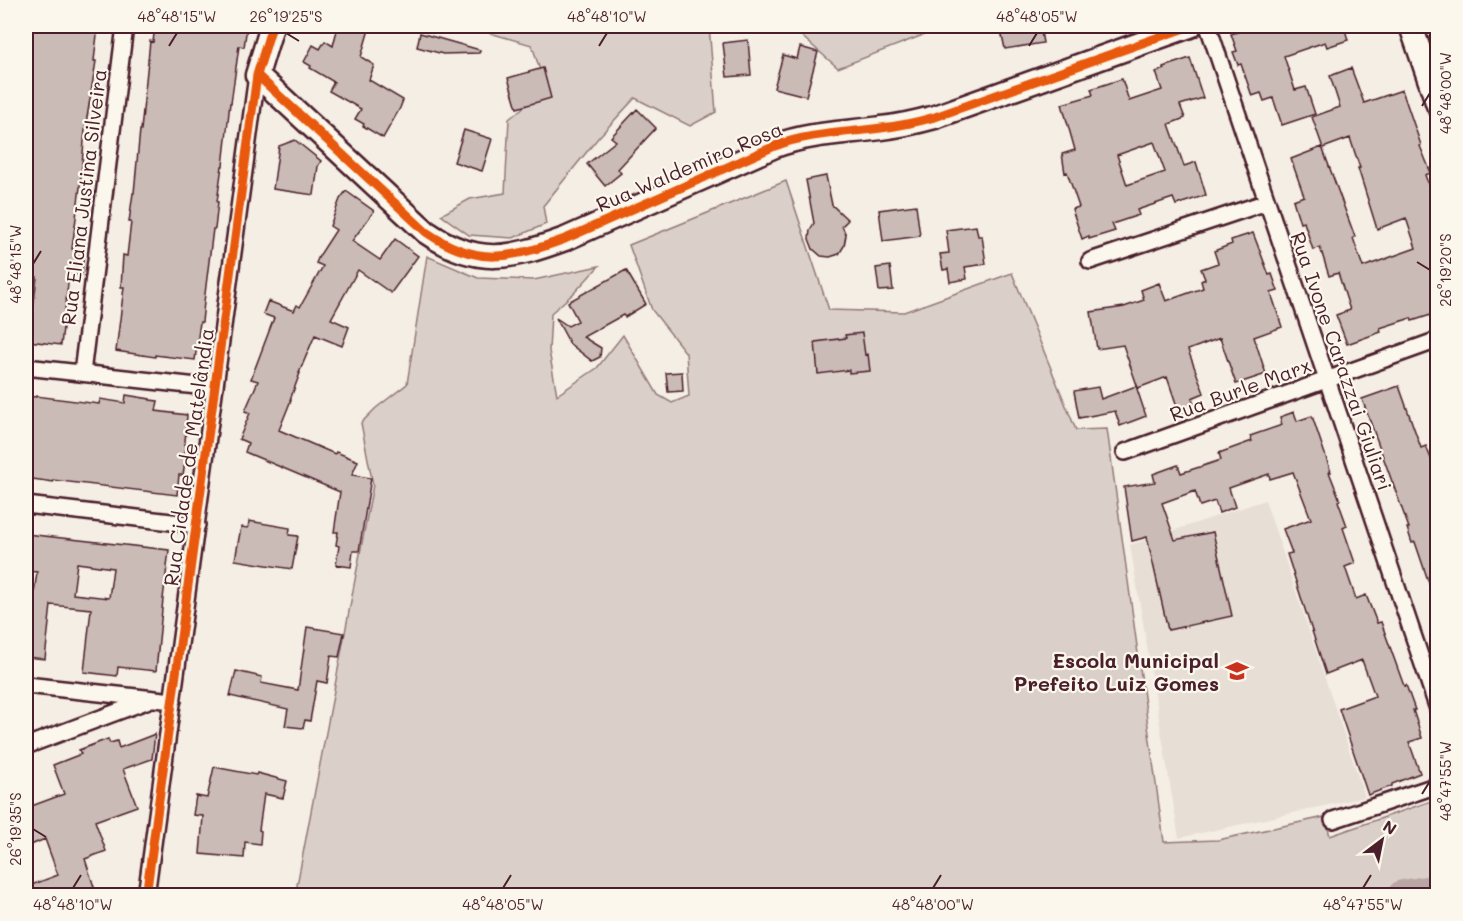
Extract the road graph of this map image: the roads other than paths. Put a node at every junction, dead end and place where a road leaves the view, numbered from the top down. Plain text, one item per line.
1 (125, 26) edge
2 (272, 26) edge
3 (1190, 26) edge
4 (1208, 26) edge
5 (1411, 26) edge
6 (257, 75) junction
7 (1437, 105) edge
8 (1267, 202) junction
9 (1090, 261) dead end
10 (1437, 340) edge
11 (26, 367) edge
12 (82, 373) junction
13 (1327, 380) junction
14 (215, 388) junction
15 (1125, 452) dead end
16 (26, 505) edge
17 (197, 525) junction
18 (26, 685) edge
19 (152, 699) junction
20 (173, 701) junction
21 (1437, 710) edge
22 (26, 746) edge
23 (1437, 785) edge
24 (1333, 820) dead end
25 (146, 896) edge

1 - 12 street, Rua Eliana Justina Silveira
2 - 6 street, Rua Cidade de Matelândia
3 - 6 street, Rua Waldemiro Rosa
4 - 8 street, Rua Ivone Carazzai Giuliari
5 - 7 street
6 - 14 street, Rua Cidade de Matelândia
8 - 9 street
8 - 13 street, Rua Ivone Carazzai Giuliari
10 - 13 street, Rua Burle Marx
11 - 12 street
12 - 14 street
13 - 15 street, Rua Burle Marx
13 - 21 street, Rua Ivone Carazzai Giuliari
14 - 17 street, Rua Cidade de Matelândia
16 - 17 street
17 - 20 street, Rua Cidade de Matelândia
18 - 19 street
19 - 20 street
19 - 22 street
20 - 25 street, Rua Cidade de Matelândia
23 - 24 street

